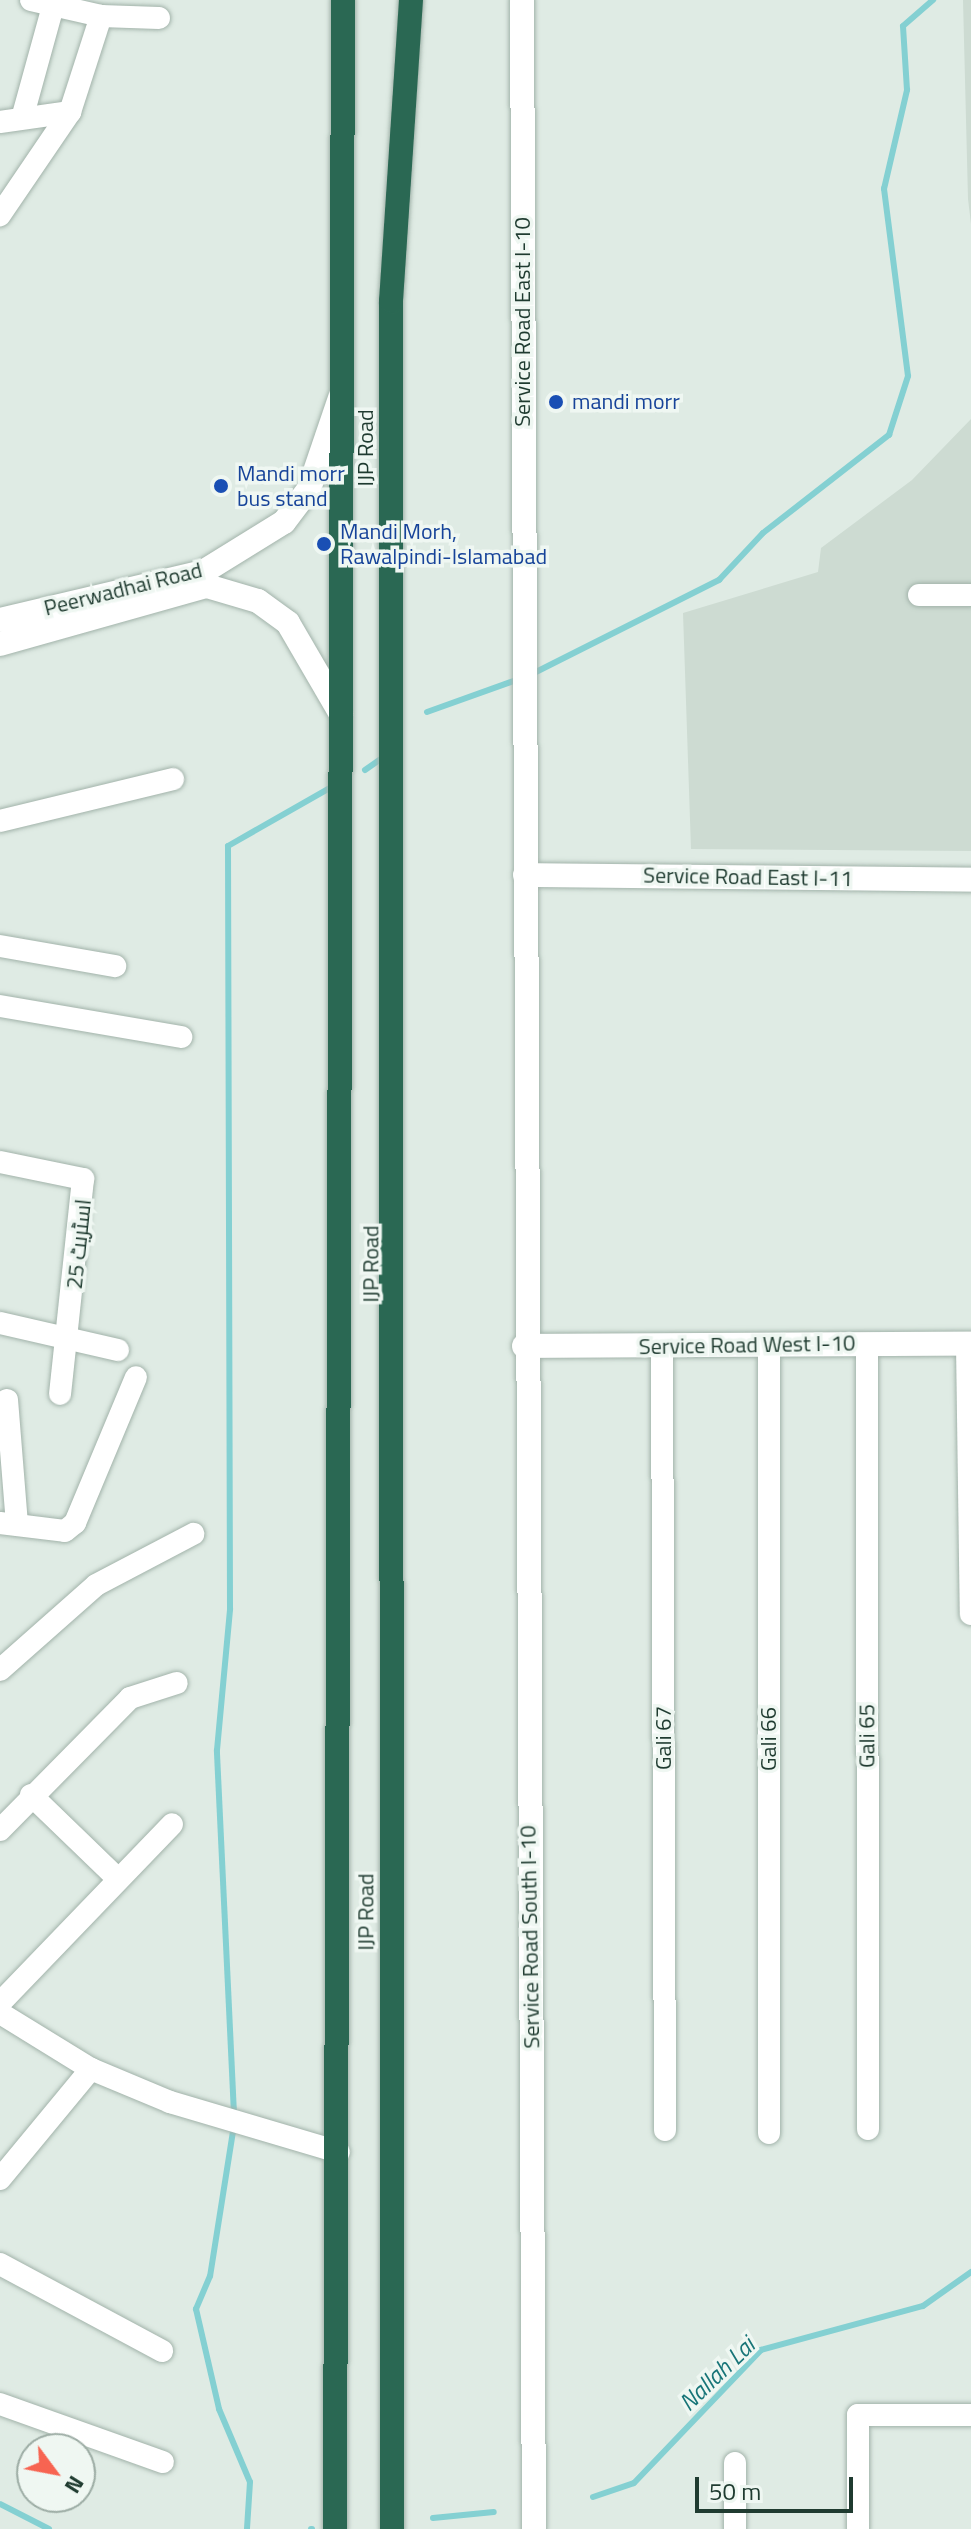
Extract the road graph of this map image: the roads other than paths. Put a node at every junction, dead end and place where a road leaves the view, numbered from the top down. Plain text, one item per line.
1 (31, 0) edge
2 (343, 0) edge
3 (411, 0) edge
4 (522, 0) edge
5 (53, 6) junction
6 (101, 16) junction
7 (159, 18) dead end
8 (70, 112) junction
9 (23, 115) junction
10 (0, 122) edge
11 (0, 215) edge
12 (342, 393) junction
13 (919, 595) dead end
14 (971, 595) edge
15 (0, 620) edge
16 (0, 644) edge
17 (341, 714) junction
18 (173, 779) dead end
19 (0, 821) edge
20 (525, 875) junction
21 (971, 880) edge
22 (0, 946) edge
23 (115, 966) dead end
24 (0, 1006) edge
25 (181, 1037) dead end
26 (0, 1162) edge
27 (0, 1323) edge
28 (69, 1342) junction
29 (867, 1344) junction
30 (969, 1344) edge
31 (769, 1345) junction
32 (524, 1346) junction
33 (662, 1346) junction
34 (118, 1350) dead end
35 (136, 1377) dead end
36 (60, 1394) dead end
37 (7, 1400) dead end
38 (9, 1524) edge
39 (193, 1534) dead end
40 (971, 1614) edge
41 (0, 1670) edge
42 (177, 1683) dead end
43 (31, 1795) junction
44 (172, 1824) dead end
45 (0, 1830) edge
46 (117, 1878) junction
47 (0, 2003) edge
48 (0, 2013) edge
49 (91, 2069) junction
50 (868, 2129) dead end
51 (665, 2130) dead end
52 (769, 2133) dead end
53 (339, 2152) junction
54 (0, 2179) edge
55 (0, 2264) edge
56 (162, 2351) dead end
57 (0, 2404) edge
58 (971, 2415) edge
59 (163, 2462) dead end
60 (735, 2463) dead end
61 (335, 2529) edge
62 (392, 2529) edge
63 (534, 2529) edge
64 (735, 2529) edge
65 (858, 2529) edge

1 - 5 street
2 - 12 highway, IJP Road
3 - 62 highway, IJP Road
4 - 20 main road, Service Road East I-10
5 - 6 street
5 - 9 street
6 - 7 street
6 - 8 street
8 - 9 street
8 - 11 street
9 - 10 street
12 - 15 main road, Peerwadhai Road
12 - 17 highway, IJP Road
13 - 14 street
16 - 17 main road
17 - 53 highway, IJP Road
18 - 19 street
20 - 21 main road, Service Road East I-11
20 - 32 main road, Service Road South I-10
22 - 23 street
24 - 25 street
26 - 28 street, اسٹریٹ 25
27 - 28 street
28 - 34 street
28 - 36 street, اسٹریٹ 25
29 - 30 main road, Service Road West I-10
29 - 31 main road, Service Road West I-10
29 - 50 street, Gali 65
30 - 40 street
31 - 33 main road, Service Road West I-10
31 - 52 street, Gali 66
32 - 33 main road, Service Road West I-10
32 - 63 main road, Service Road South I-10
33 - 51 street, Gali 67
35 - 38 street
37 - 38 street
39 - 41 street
42 - 43 street
43 - 45 street
43 - 46 street
44 - 46 street
46 - 47 street
48 - 49 street
49 - 53 street
49 - 54 street
53 - 61 highway, IJP Road
55 - 56 street
57 - 59 street
58 - 65 street
60 - 64 street

